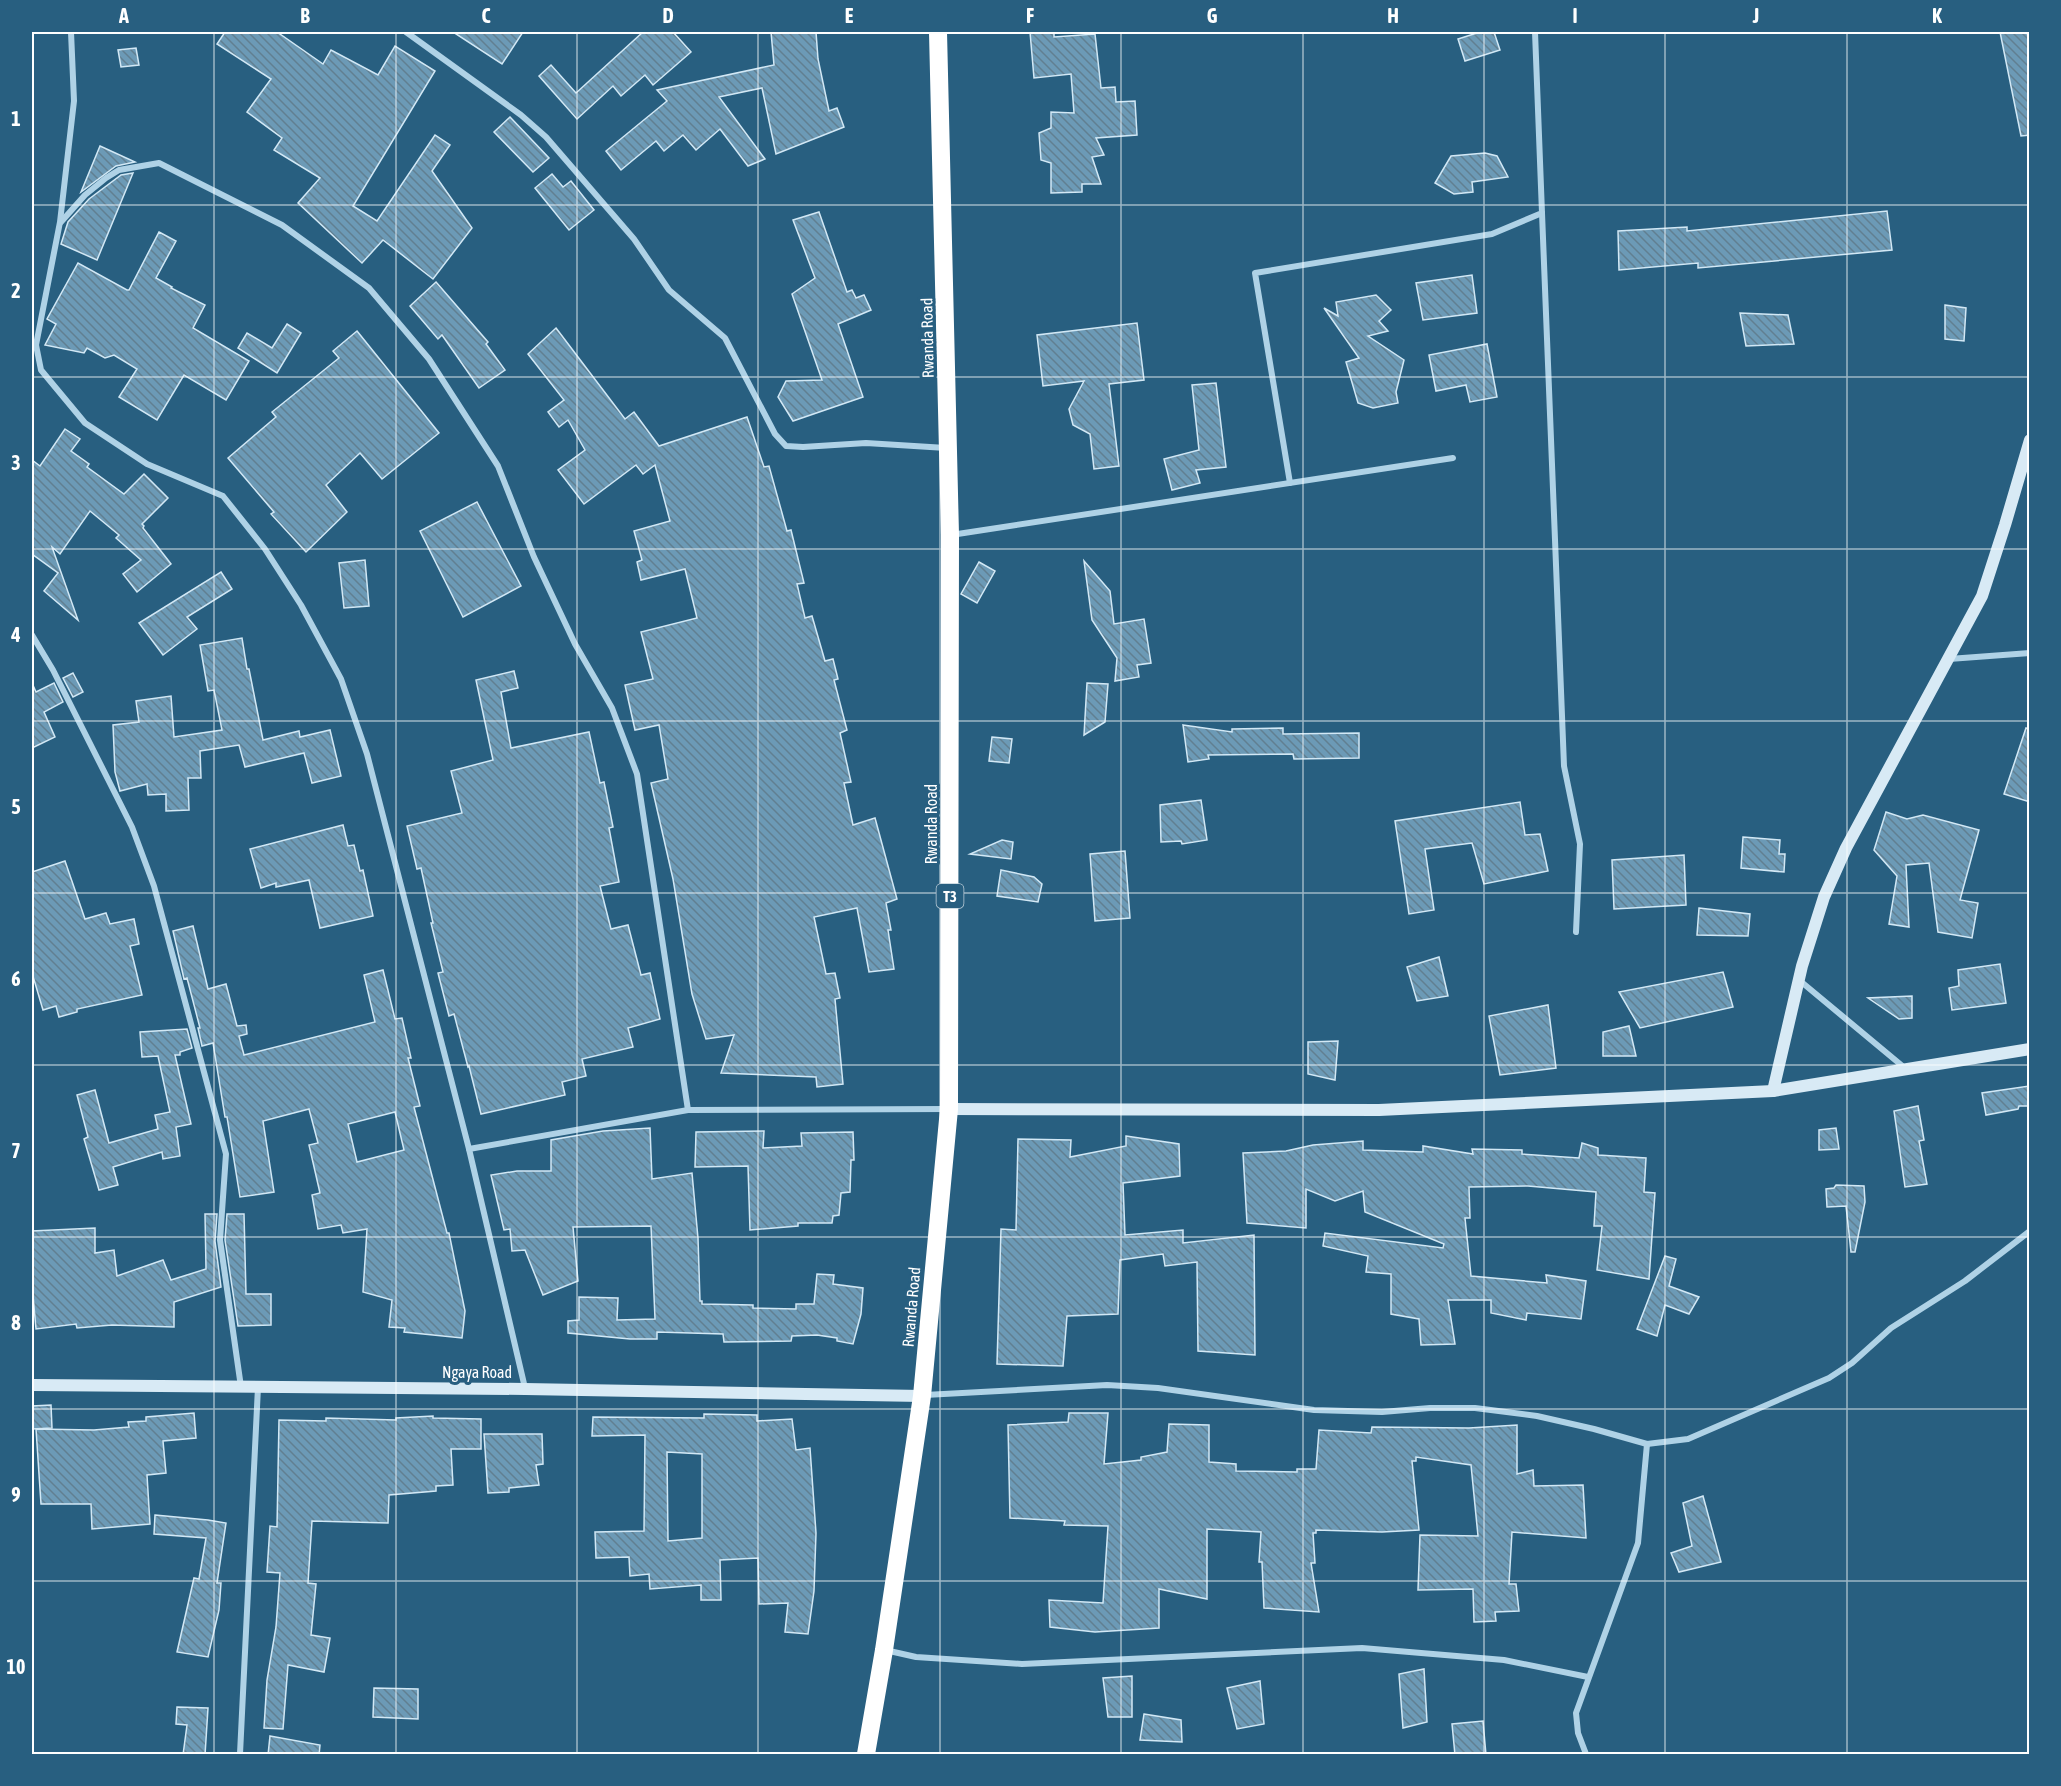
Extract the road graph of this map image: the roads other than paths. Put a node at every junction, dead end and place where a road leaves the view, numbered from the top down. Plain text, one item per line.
1 (71, 32) edge
2 (406, 32) edge
3 (938, 32) edge
4 (1534, 32) edge
5 (1542, 213) junction
6 (60, 222) junction
7 (2030, 440) edge
8 (949, 448) junction
9 (1454, 458) dead end
10 (1290, 483) junction
11 (950, 535) junction
12 (32, 634) edge
13 (2030, 653) edge
14 (1948, 659) junction
15 (1576, 932) dead end
16 (1799, 980) junction
17 (2030, 1049) edge
18 (1906, 1069) junction
19 (1773, 1091) junction
20 (948, 1109) junction
21 (688, 1110) junction
22 (469, 1149) junction
23 (2030, 1231) edge
24 (32, 1384) edge
25 (242, 1387) junction
26 (258, 1387) junction
27 (525, 1389) junction
28 (922, 1396) junction
29 (1647, 1444) junction
30 (884, 1650) junction
31 (1588, 1677) junction
32 (240, 1755) edge
33 (866, 1755) edge
34 (1586, 1755) edge

1 - 6 street
2 - 8 street
3 - 8 highway, Rwanda Road / T3
4 - 5 street
5 - 10 street
5 - 15 street
6 - 21 street
6 - 22 street
7 - 14 street
8 - 11 highway, Rwanda Road / T3
9 - 10 street
10 - 11 street
11 - 20 highway, Rwanda Road / T3
12 - 25 street
13 - 14 street
14 - 16 street
16 - 18 street
16 - 19 street
17 - 18 street
18 - 19 street
19 - 20 street
20 - 21 street
20 - 28 highway, Rwanda Road / T3
21 - 22 street
22 - 27 street
23 - 29 street
24 - 25 street, Ngaya Road
25 - 26 street, Ngaya Road
26 - 27 street, Ngaya Road
26 - 32 street
27 - 28 street, Ngaya Road
28 - 29 street
28 - 30 highway, Rwanda Road / T3
29 - 31 street
30 - 31 street
30 - 33 highway, Rwanda Road / T3
31 - 34 street

